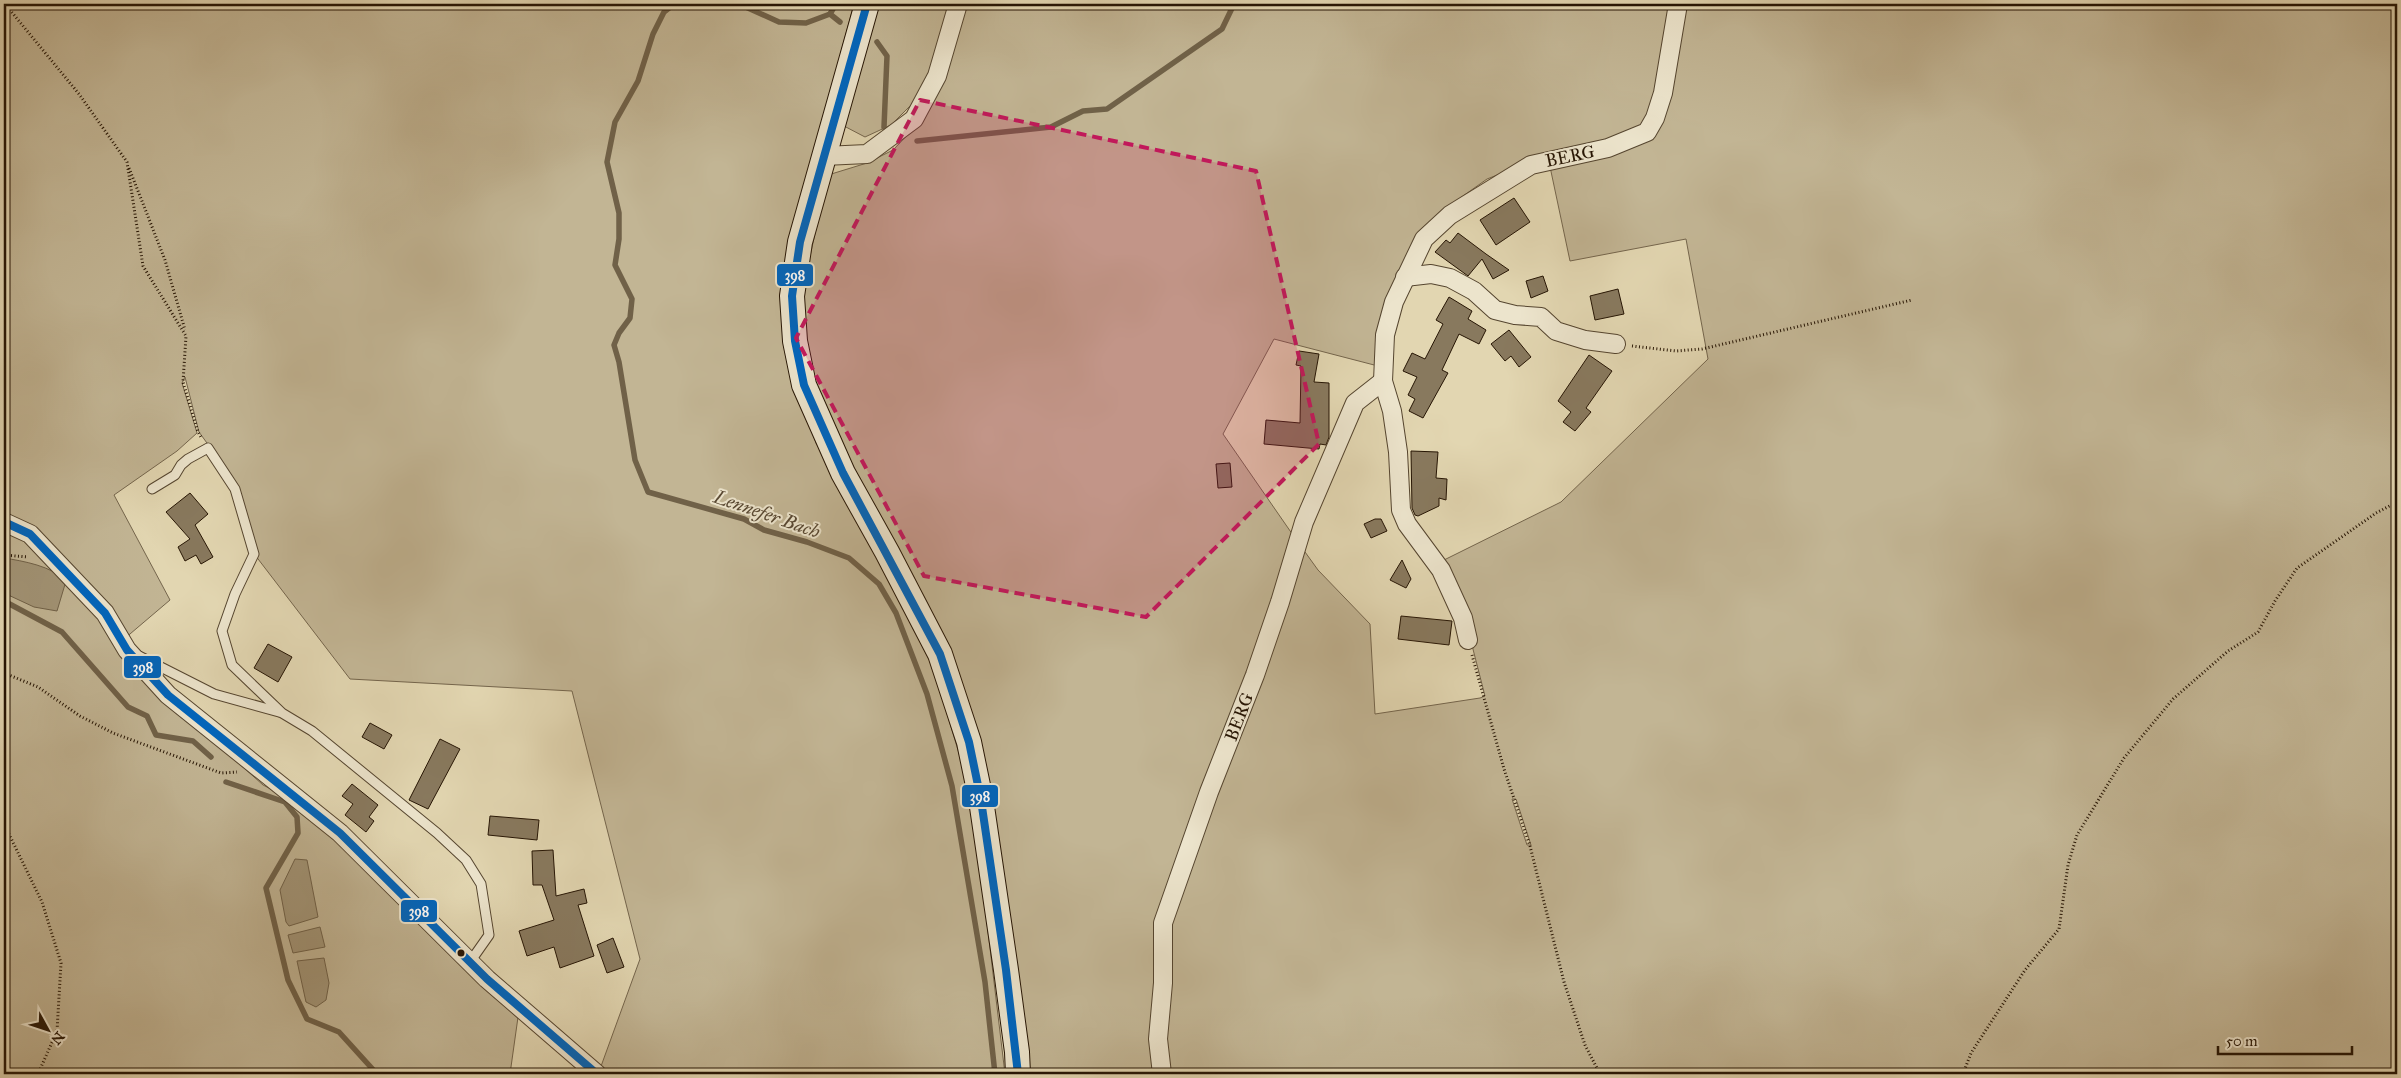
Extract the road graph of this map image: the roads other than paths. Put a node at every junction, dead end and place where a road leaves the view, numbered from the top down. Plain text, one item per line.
1 (867, 4) edge
2 (958, 4) edge
3 (1678, 4) edge
4 (824, 156) junction
5 (1405, 277) junction
6 (1616, 344) road end
7 (1384, 381) junction
8 (152, 490) dead end
9 (4, 522) edge
10 (1468, 640) road end
11 (128, 650) junction
12 (282, 713) junction
13 (470, 962) junction
14 (597, 1074) edge
15 (1018, 1074) edge
16 (1162, 1074) edge

1 - 4 main road
2 - 4 street
3 - 5 street, BERG
4 - 15 main road
5 - 6 street
5 - 7 street, BERG
7 - 10 street, BERG
7 - 16 street, BERG
8 - 12 lane
9 - 11 street
11 - 12 lane
11 - 13 street
12 - 13 lane
13 - 14 street

